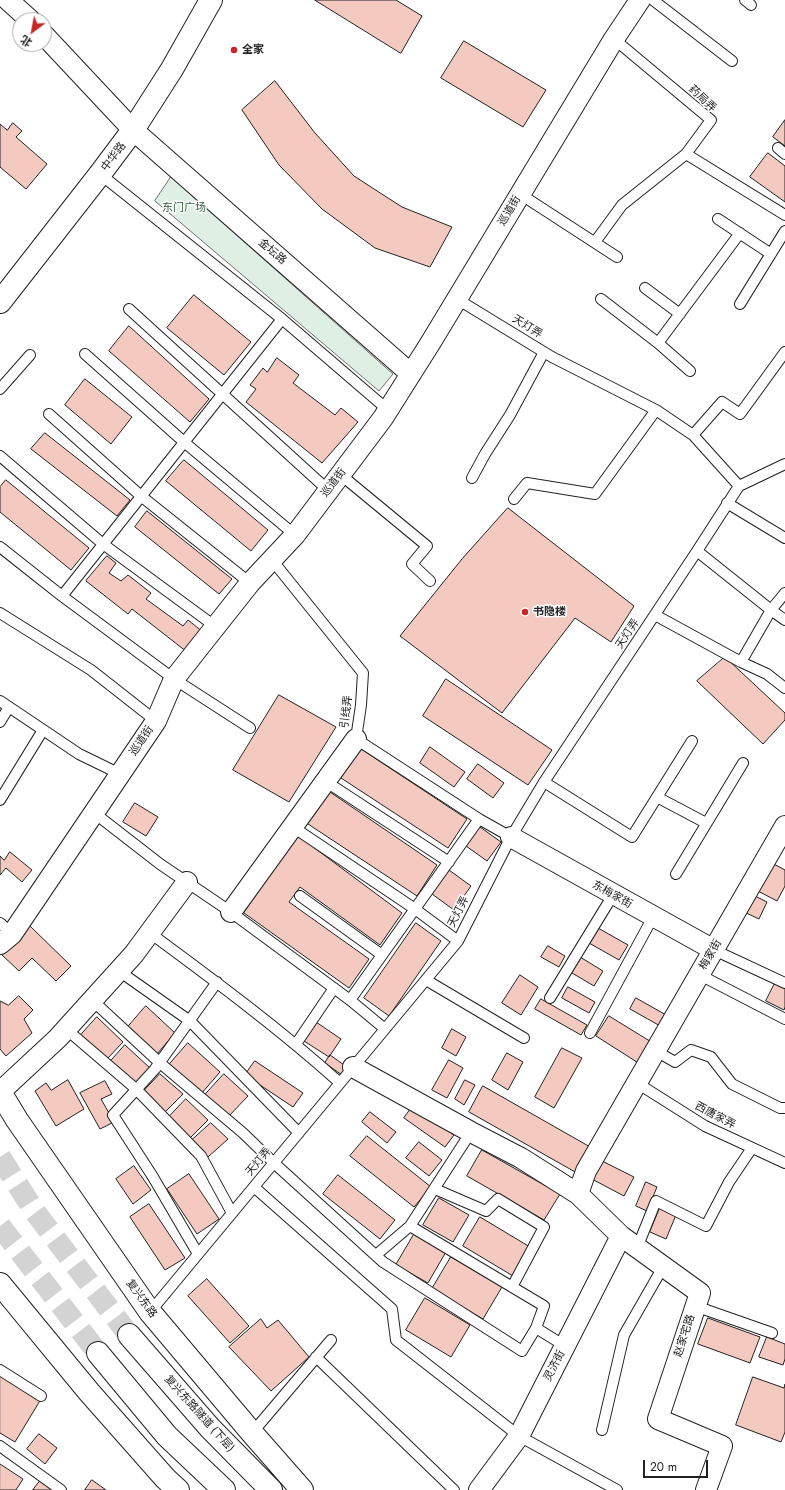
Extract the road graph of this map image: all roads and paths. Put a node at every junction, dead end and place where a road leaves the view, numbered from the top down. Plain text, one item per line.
1 (8, 0) edge
2 (211, 0) edge
3 (640, 0) edge
4 (653, 0) edge
5 (21, 12) edge
6 (614, 39) junction
7 (52, 44) edge
8 (732, 61) dead end
9 (133, 130) junction
10 (686, 154) junction
11 (100, 174) junction
12 (520, 194) junction
13 (785, 215) edge
14 (718, 219) dead end
15 (785, 231) edge
16 (740, 233) junction
17 (595, 242) junction
18 (771, 254) junction
19 (617, 257) dead end
20 (645, 288) dead end
21 (457, 298) junction
22 (601, 299) dead end
23 (0, 302) edge
24 (740, 304) dead end
25 (129, 309) dead end
26 (680, 314) junction
27 (282, 319) junction
28 (658, 343) junction
29 (544, 352) junction
30 (785, 352) edge
31 (30, 354) dead end
32 (85, 354) dead end
33 (690, 371) dead end
34 (411, 374) junction
35 (0, 388) edge
36 (223, 393) junction
37 (388, 410) junction
38 (656, 410) junction
39 (49, 414) dead end
40 (694, 435) junction
41 (184, 442) junction
42 (0, 456) edge
43 (785, 464) edge
44 (340, 475) junction
45 (472, 478) dead end
46 (738, 486) junction
47 (329, 491) junction
48 (141, 496) junction
49 (514, 499) dead end
50 (727, 503) junction
51 (295, 535) junction
52 (785, 538) edge
53 (103, 544) junction
54 (0, 547) edge
55 (697, 551) junction
56 (272, 560) junction
57 (430, 581) dead end
58 (250, 583) junction
59 (785, 592) edge
60 (62, 596) junction
61 (771, 610) junction
62 (0, 613) edge
63 (655, 615) junction
64 (785, 620) edge
65 (216, 627) junction
66 (741, 662) junction
67 (174, 679) junction
68 (785, 688) edge
69 (0, 701) edge
70 (9, 707) junction
71 (156, 721) junction
72 (0, 722) edge
73 (250, 728) dead end
74 (43, 730) junction
75 (356, 739) junction
76 (692, 740) dead end
77 (743, 763) dead end
78 (120, 774) junction
79 (326, 781) junction
80 (544, 782) junction
81 (657, 796) junction
82 (0, 800) edge
83 (93, 812) junction
84 (479, 819) junction
85 (706, 823) junction
86 (785, 826) edge
87 (293, 827) junction
88 (511, 837) junction
89 (449, 862) junction
90 (676, 874) dead end
91 (187, 882) junction
92 (613, 895) junction
93 (300, 896) dead end
94 (415, 909) junction
95 (232, 912) junction
96 (653, 917) junction
97 (150, 933) junction
98 (4, 934) edge
99 (458, 941) junction
100 (714, 950) junction
101 (382, 955) junction
102 (119, 971) junction
103 (700, 974) junction
104 (426, 980) junction
105 (217, 982) junction
106 (785, 983) edge
107 (334, 988) junction
108 (550, 998) dead end
109 (92, 1000) junction
110 (350, 1000) junction
111 (785, 1019) edge
112 (190, 1021) junction
113 (385, 1029) junction
114 (66, 1030) junction
115 (590, 1033) dead end
116 (524, 1038) dead end
117 (296, 1044) junction
118 (656, 1051) junction
119 (160, 1063) junction
120 (353, 1067) junction
121 (340, 1083) junction
122 (637, 1083) junction
123 (136, 1089) junction
124 (0, 1092) edge
125 (785, 1108) edge
126 (9, 1115) edge
127 (299, 1132) junction
128 (471, 1132) junction
129 (752, 1148) junction
130 (274, 1163) junction
131 (785, 1163) edge
132 (254, 1187) junction
133 (435, 1189) junction
134 (578, 1194) junction
135 (232, 1213) junction
136 (410, 1226) junction
137 (621, 1236) junction
138 (637, 1248) junction
139 (198, 1254) junction
140 (376, 1256) junction
141 (663, 1267) junction
142 (2, 1285) edge
143 (512, 1287) junction
144 (695, 1306) junction
145 (150, 1312) junction
146 (536, 1328) junction
147 (772, 1333) dead end
148 (128, 1335) tunnel mouth
149 (331, 1340) dead end
150 (565, 1346) junction
151 (98, 1353) tunnel mouth
152 (316, 1357) junction
153 (0, 1370) edge
154 (41, 1396) dead end
155 (602, 1430) dead end
156 (252, 1433) junction
157 (519, 1436) junction
158 (0, 1446) edge
159 (168, 1484) edge
160 (614, 1489) edge
161 (61, 1490) edge
162 (224, 1490) edge
163 (270, 1490) edge
164 (302, 1490) edge
165 (454, 1490) edge
166 (479, 1490) edge
167 (706, 1490) edge

1 - 5 street
2 - 9 main road, 中华路
3 - 6 street, 巡道街
4 - 8 lane
6 - 10 lane, 药局弄
6 - 12 street, 巡道街
7 - 9 street, 金坛路
9 - 11 main road, 中华路
9 - 34 street, 金坛路
10 - 13 lane
10 - 17 lane
11 - 23 main road, 中华路
11 - 27 lane
12 - 17 lane
12 - 21 street, 巡道街
14 - 16 lane
15 - 18 lane
16 - 18 lane
16 - 26 lane
17 - 19 lane
18 - 24 lane
20 - 26 lane
21 - 29 lane, 天灯弄
21 - 34 street, 巡道街
22 - 28 lane
25 - 36 lane
26 - 28 lane
27 - 36 lane
27 - 37 lane
28 - 33 lane
29 - 38 lane, 天灯弄
29 - 45 lane
30 - 40 lane
31 - 35 lane
32 - 41 lane
34 - 37 street, 巡道街
36 - 41 lane
36 - 47 lane
37 - 44 street, 巡道街
38 - 40 lane, 天灯弄
38 - 49 lane
39 - 48 lane
40 - 46 lane, 天灯弄
41 - 48 lane
41 - 51 lane
42 - 53 lane
43 - 46 lane
44 - 47 street, 巡道街
44 - 57 lane
46 - 50 lane, 天灯弄
47 - 51 street, 巡道街
48 - 53 lane
48 - 58 lane
50 - 52 lane
50 - 55 lane, 天灯弄
51 - 56 street, 巡道街
53 - 60 lane
53 - 65 lane
54 - 60 lane
55 - 61 lane
55 - 63 lane, 天灯弄
56 - 58 street, 巡道街
56 - 75 lane, 引线弄
58 - 65 street, 巡道街
59 - 61 lane
60 - 67 lane
61 - 64 lane
61 - 66 lane
62 - 71 lane
63 - 66 lane
63 - 80 lane, 天灯弄
65 - 67 street, 巡道街
66 - 68 lane
67 - 71 street, 巡道街
67 - 73 lane
69 - 70 lane
70 - 72 lane
70 - 74 lane
71 - 78 street, 巡道街
74 - 78 lane
74 - 82 lane
75 - 79 street
75 - 84 lane, 引线弄
76 - 81 lane
77 - 85 lane
78 - 83 street, 巡道街
79 - 87 street
79 - 89 lane
80 - 81 lane
80 - 88 lane, 天灯弄
81 - 85 lane
83 - 91 lane
83 - 98 street, 巡道街
84 - 88 lane, 引线弄
84 - 89 lane
85 - 90 lane
86 - 100 street, 梅家街
87 - 94 lane
87 - 95 street
88 - 92 street, 东梅家街
88 - 99 lane, 天灯弄
89 - 94 lane
91 - 95 lane
91 - 97 street
92 - 96 street, 东梅家街
92 - 108 lane
93 - 101 lane
94 - 99 lane
94 - 101 lane
95 - 107 lane
96 - 100 street, 东梅家街
96 - 115 lane
97 - 102 street
97 - 105 lane
99 - 104 lane, 天灯弄
100 - 103 street, 梅家街
100 - 106 lane
101 - 110 lane
102 - 109 street
102 - 112 lane
103 - 111 lane
103 - 118 street, 梅家街
104 - 113 lane, 天灯弄
104 - 116 lane
105 - 112 lane
105 - 117 lane
107 - 110 lane
107 - 117 lane
109 - 114 street
109 - 119 lane
110 - 113 lane
112 - 119 lane
112 - 127 lane
113 - 120 lane, 天灯弄
114 - 123 lane
114 - 124 street
117 - 121 lane
118 - 122 street, 梅家街
118 - 125 lane
119 - 123 lane
119 - 130 lane
120 - 121 lane, 天灯弄
120 - 128 street, 赵家宅路
121 - 127 lane, 天灯弄
122 - 129 lane, 西唐家弄
122 - 134 street, 梅家街
123 - 135 lane
123 - 139 lane
124 - 126 main road, 复兴东路
126 - 145 main road, 复兴东路
127 - 130 lane, 天灯弄
128 - 133 lane
128 - 134 street, 赵家宅路
129 - 131 lane, 西唐家弄
129 - 138 lane
130 - 132 lane, 天灯弄
130 - 140 lane
132 - 135 lane, 天灯弄
132 - 157 lane
133 - 136 lane
133 - 143 lane
134 - 137 street, 赵家宅路
135 - 139 lane, 天灯弄
136 - 140 lane
136 - 143 lane
137 - 138 street, 赵家宅路
137 - 150 street, 灵济街
138 - 141 street, 赵家宅路
139 - 145 lane, 天灯弄
140 - 146 lane
141 - 144 street, 赵家宅路
141 - 155 lane
142 - 159 main road
143 - 146 lane
144 - 147 lane
144 - 167 street, 赵家宅路
145 - 156 main road, 复兴东路
146 - 150 lane
148 - 163 main road, 复兴东路隧道 (下层)
149 - 152 lane
150 - 157 street, 灵济街
151 - 162 main road
152 - 156 lane
152 - 165 lane
153 - 154 lane
156 - 164 main road, 复兴东路
157 - 160 lane
157 - 166 street, 灵济街
158 - 161 lane

